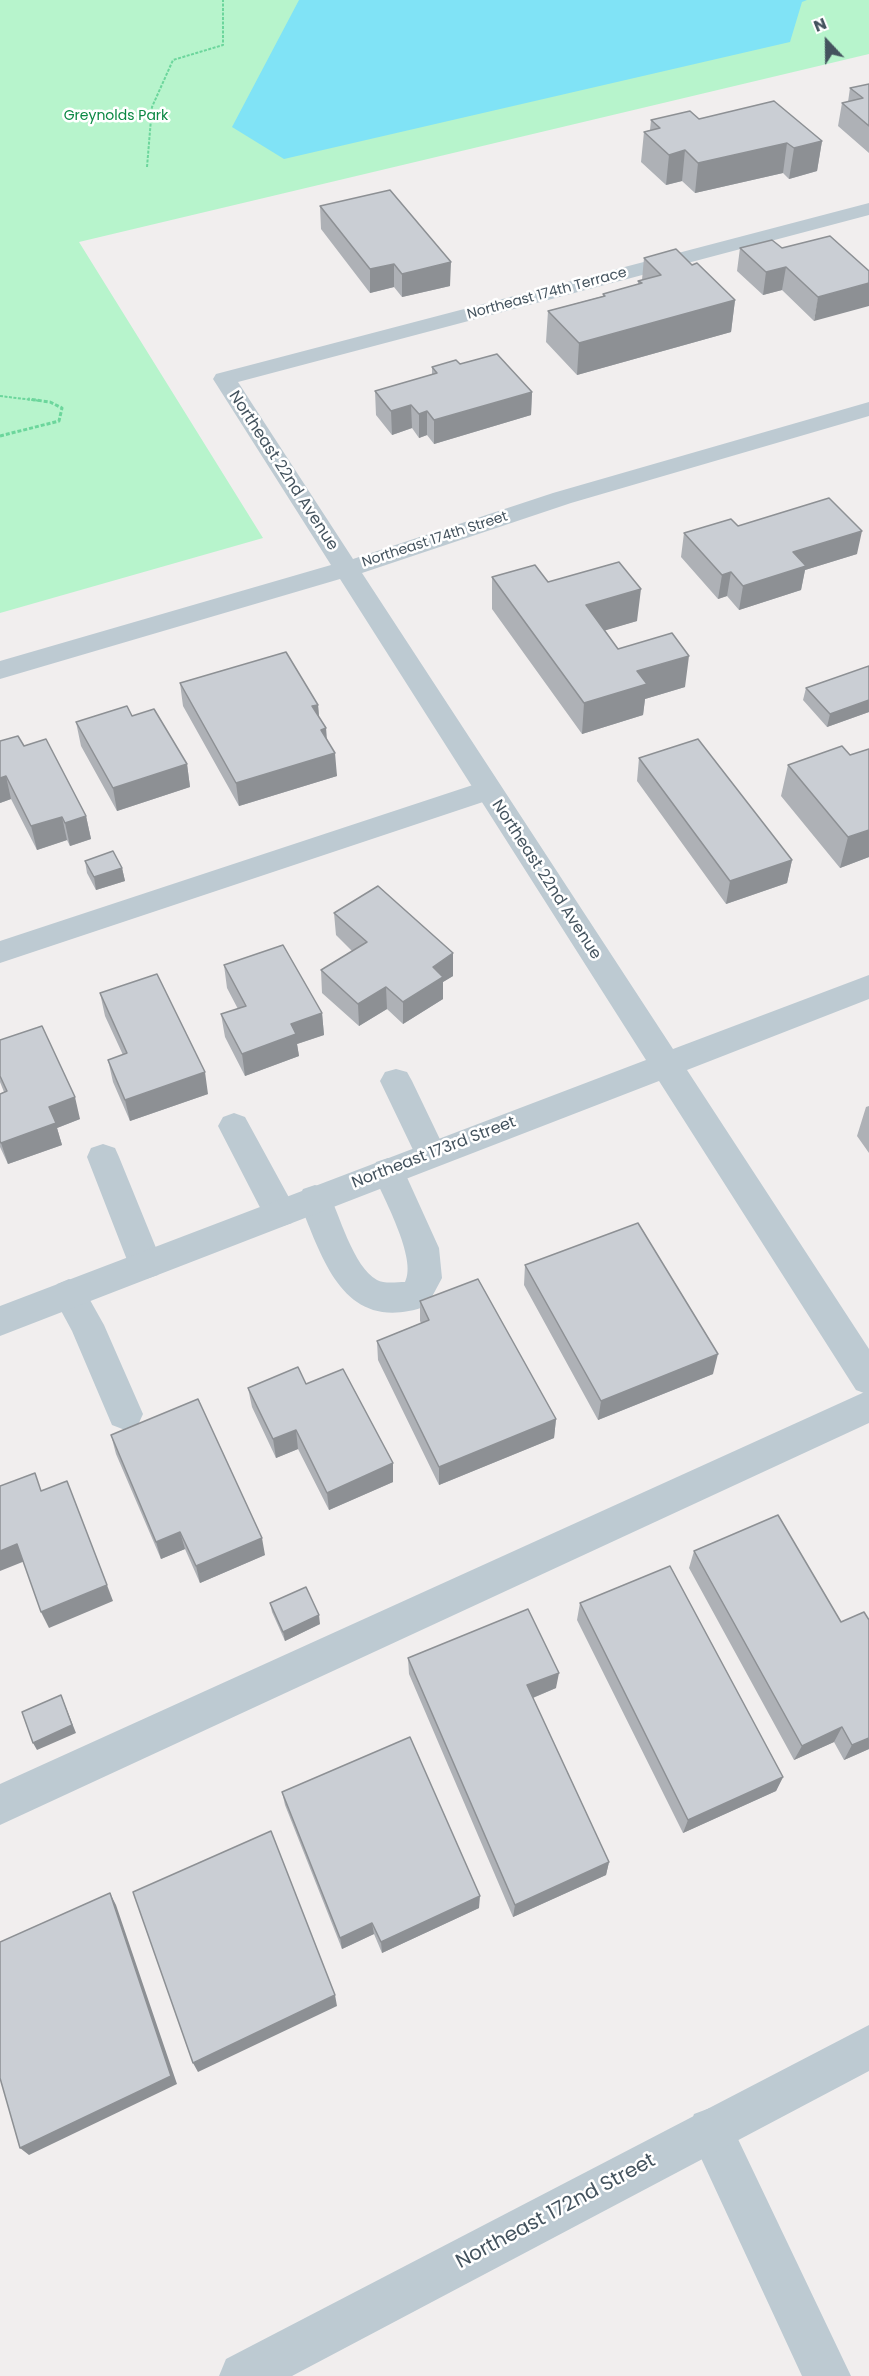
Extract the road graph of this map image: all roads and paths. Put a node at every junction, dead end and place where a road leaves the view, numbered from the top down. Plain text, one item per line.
1 (224, 0) edge
2 (147, 166) dead end
3 (869, 209) edge
4 (224, 379) joint
5 (0, 396) edge
6 (869, 409) edge
7 (0, 435) edge
8 (347, 569) junction
9 (0, 670) edge
10 (488, 790) junction
11 (0, 952) edge
12 (869, 987) edge
13 (664, 1064) junction
14 (396, 1081) dead end
15 (234, 1126) dead end
16 (431, 1154) junction
17 (103, 1157) dead end
18 (388, 1171) junction
19 (315, 1199) junction
20 (280, 1213) junction
21 (146, 1265) junction
22 (69, 1294) junction
23 (0, 1321) edge
24 (869, 1379) edge
25 (869, 1406) edge
26 (125, 1414) dead end
27 (0, 1805) edge
28 (869, 2048) edge
29 (710, 2130) junction
30 (243, 2376) edge
31 (827, 2376) edge

1 - 2 path
3 - 4 street, Northeast 174th Terrace
4 - 8 street, Northeast 22nd Avenue
5 - 7 path
6 - 8 street, Northeast 174th Street
8 - 9 street, Northeast 174th Street
8 - 10 street, Northeast 22nd Avenue
10 - 11 street
10 - 13 street, Northeast 22nd Avenue
12 - 13 street, Northeast 173rd Street
13 - 16 street, Northeast 173rd Street
13 - 24 street, Northeast 22nd Avenue
14 - 16 street
15 - 20 street
16 - 18 street, Northeast 173rd Street
17 - 21 street
18 - 19 street, Northeast 173rd Street
18 - 19 street
19 - 20 street, Northeast 173rd Street
20 - 21 street, Northeast 173rd Street
21 - 22 street, Northeast 173rd Street
22 - 23 street, Northeast 173rd Street
22 - 26 street
25 - 27 street
28 - 29 street, Northeast 172nd Street
29 - 30 street, Northeast 172nd Street
29 - 31 street

